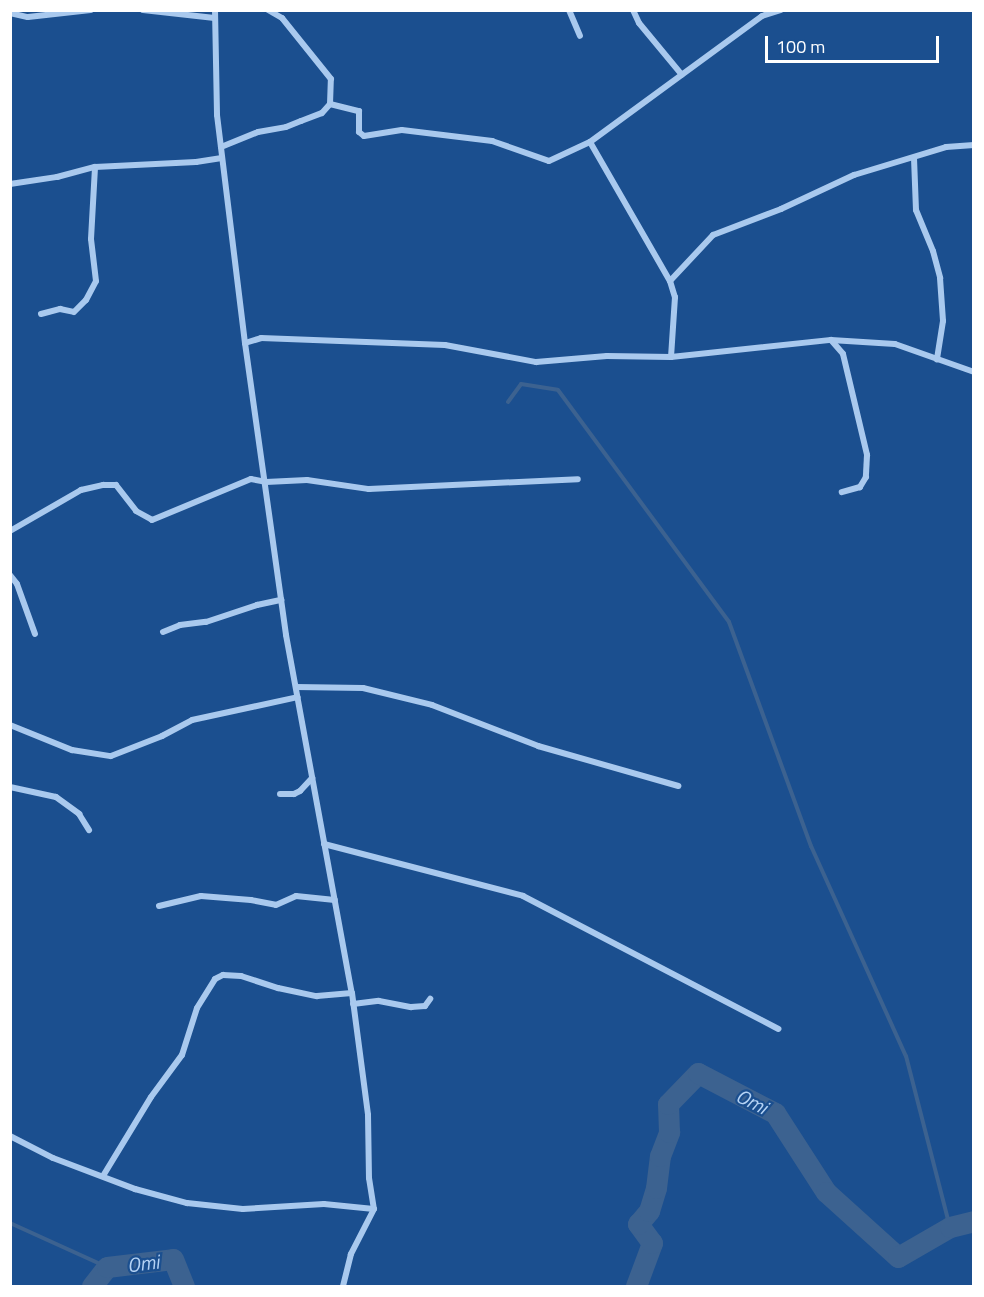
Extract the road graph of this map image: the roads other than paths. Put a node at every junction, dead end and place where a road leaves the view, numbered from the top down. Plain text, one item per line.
1 (91, 10) edge
2 (142, 10) edge
3 (268, 10) edge
4 (569, 10) edge
5 (633, 10) edge
6 (781, 10) edge
7 (10, 13) edge
8 (215, 14) edge
9 (580, 36) dead end
10 (682, 75) junction
11 (330, 104) junction
12 (590, 142) junction
13 (974, 145) edge
14 (221, 147) junction
15 (222, 158) junction
16 (914, 158) junction
17 (95, 167) junction
18 (10, 184) edge
19 (670, 281) junction
20 (41, 314) dead end
21 (831, 340) junction
22 (245, 343) junction
23 (671, 357) junction
24 (937, 360) junction
25 (974, 372) edge
26 (578, 479) dead end
27 (266, 482) junction
28 (842, 492) dead end
29 (10, 531) edge
30 (10, 576) edge
31 (281, 600) junction
32 (163, 632) dead end
33 (35, 634) dead end
34 (296, 687) junction
35 (298, 698) junction
36 (10, 725) edge
37 (312, 778) junction
38 (678, 786) dead end
39 (10, 787) edge
40 (280, 794) dead end
41 (88, 830) dead end
42 (324, 843) junction
43 (335, 900) junction
44 (159, 906) dead end
45 (352, 993) junction
46 (430, 999) dead end
47 (353, 1004) junction
48 (779, 1029) dead end
49 (10, 1136) edge
50 (103, 1176) junction
51 (374, 1209) junction
52 (343, 1287) edge

1 - 7 street
2 - 8 street
3 - 11 street
4 - 9 street
5 - 10 street
6 - 10 street
8 - 14 street
10 - 12 street
11 - 12 street
11 - 14 street
12 - 19 street
13 - 16 street
14 - 15 street
15 - 17 street
15 - 22 street
16 - 19 street
16 - 24 street
17 - 18 street
17 - 20 street
19 - 23 street
21 - 23 street
21 - 24 street
21 - 28 street
22 - 23 street
22 - 27 street
24 - 25 street
26 - 27 street
27 - 29 street
27 - 31 street
30 - 33 street
31 - 32 street
31 - 34 street
34 - 35 street
34 - 38 street
35 - 36 street
35 - 37 street
37 - 40 street
37 - 42 street
39 - 41 street
42 - 43 street
42 - 48 street
43 - 44 street
43 - 45 street
45 - 47 street
45 - 50 street
46 - 47 street
47 - 51 street
49 - 50 street
50 - 51 street
51 - 52 street

